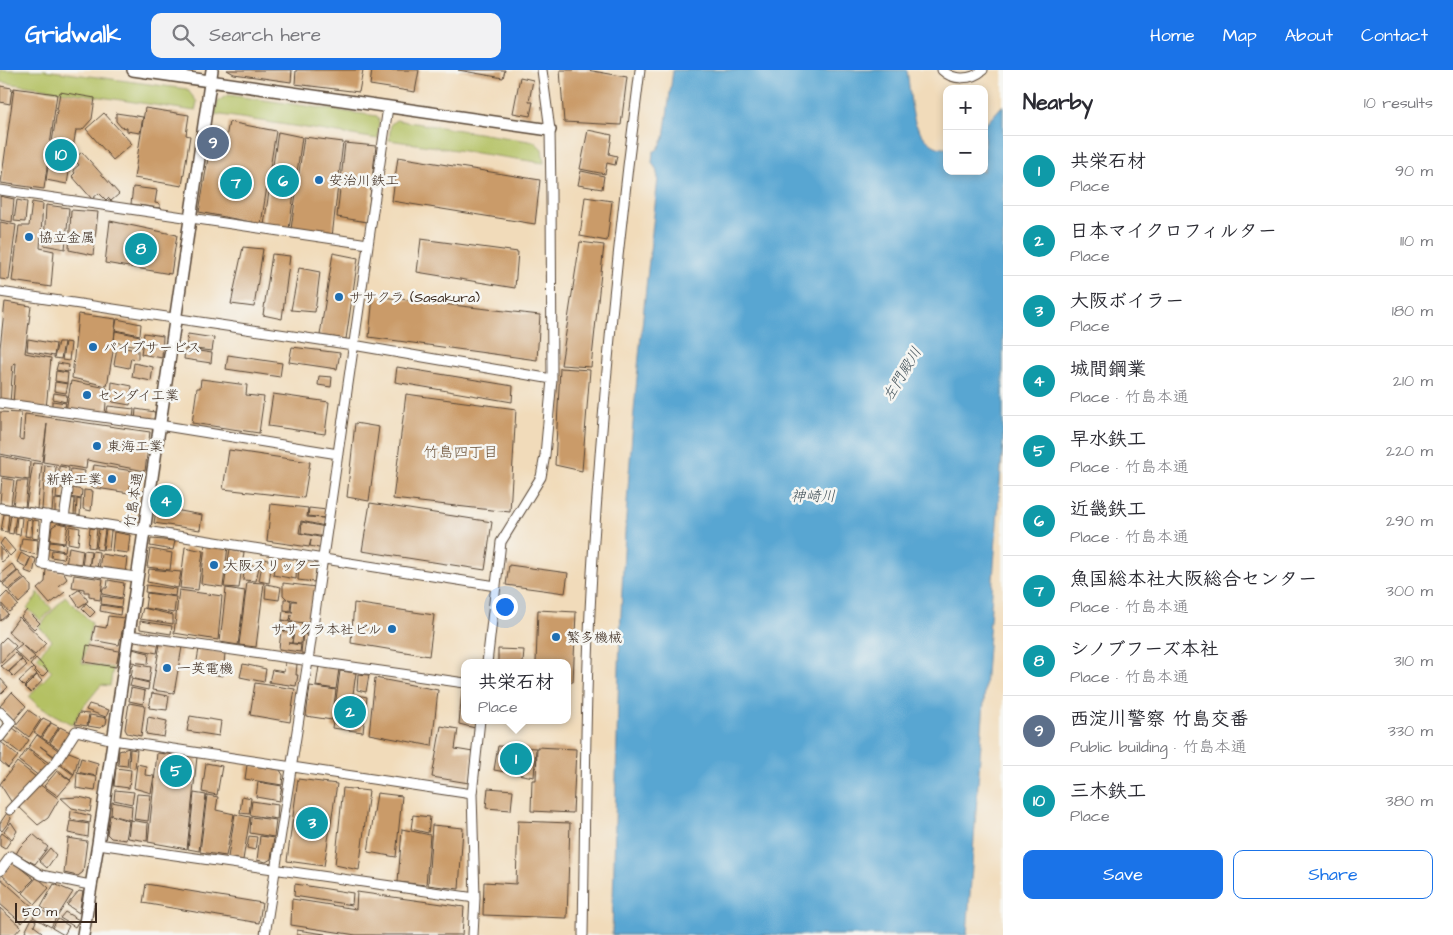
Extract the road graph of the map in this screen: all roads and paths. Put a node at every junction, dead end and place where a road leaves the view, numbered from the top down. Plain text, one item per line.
1 (133, 70) edge
2 (212, 70) edge
3 (542, 70) edge
4 (640, 70) edge
5 (942, 70) edge
6 (983, 70) edge
7 (159, 72) edge
8 (210, 82) junction
9 (388, 107) junction
10 (550, 130) junction
11 (0, 190) edge
12 (190, 218) junction
13 (368, 244) junction
14 (0, 292) edge
15 (175, 318) junction
16 (353, 345) junction
17 (552, 378) junction
18 (0, 404) edge
19 (159, 425) junction
20 (338, 454) junction
21 (68, 492) dead end
22 (0, 508) edge
23 (47, 515) junction
24 (64, 518) junction
25 (143, 530) junction
26 (322, 559) junction
27 (136, 577) junction
28 (496, 586) junction
29 (128, 635) junction
30 (487, 659) edge
31 (308, 661) junction
32 (461, 682) edge
33 (0, 712) edge
34 (480, 724) edge
35 (0, 737) edge
36 (113, 740) junction
37 (291, 767) junction
38 (472, 794) junction
39 (10, 810) dead end
40 (98, 844) junction
41 (275, 870) junction
42 (0, 871) edge
43 (90, 885) junction
44 (475, 898) junction
45 (83, 935) edge
46 (265, 935) edge
47 (473, 935) edge
48 (583, 935) edge

1 - 7 street
2 - 8 street, 竹島本通
3 - 10 street
4 - 48 street
5 - 6 street
7 - 8 street
8 - 9 street
8 - 12 street, 竹島本通
9 - 10 street
9 - 13 street
10 - 17 street
11 - 12 street
12 - 13 street
12 - 15 street, 竹島本通
13 - 16 street
14 - 15 street
15 - 16 street
15 - 19 street, 竹島本通
16 - 17 street
16 - 20 street
17 - 28 street
18 - 19 street
19 - 20 street
19 - 25 street, 竹島本通
20 - 26 street
21 - 24 street
22 - 23 street
23 - 24 street
23 - 27 street
24 - 25 street
25 - 26 street
25 - 27 street, 竹島本通
26 - 28 street
26 - 31 street
27 - 29 street, 竹島本通
28 - 30 street
29 - 31 street
29 - 36 street, 竹島本通
31 - 32 street
31 - 37 street
33 - 35 street
34 - 38 street
36 - 37 street
36 - 39 street
36 - 40 street, 竹島本通
37 - 38 street
37 - 41 street
38 - 44 street
40 - 41 street
40 - 43 street, 竹島本通
41 - 44 street
41 - 46 street
42 - 43 street
43 - 45 street, 竹島本通
44 - 47 street

